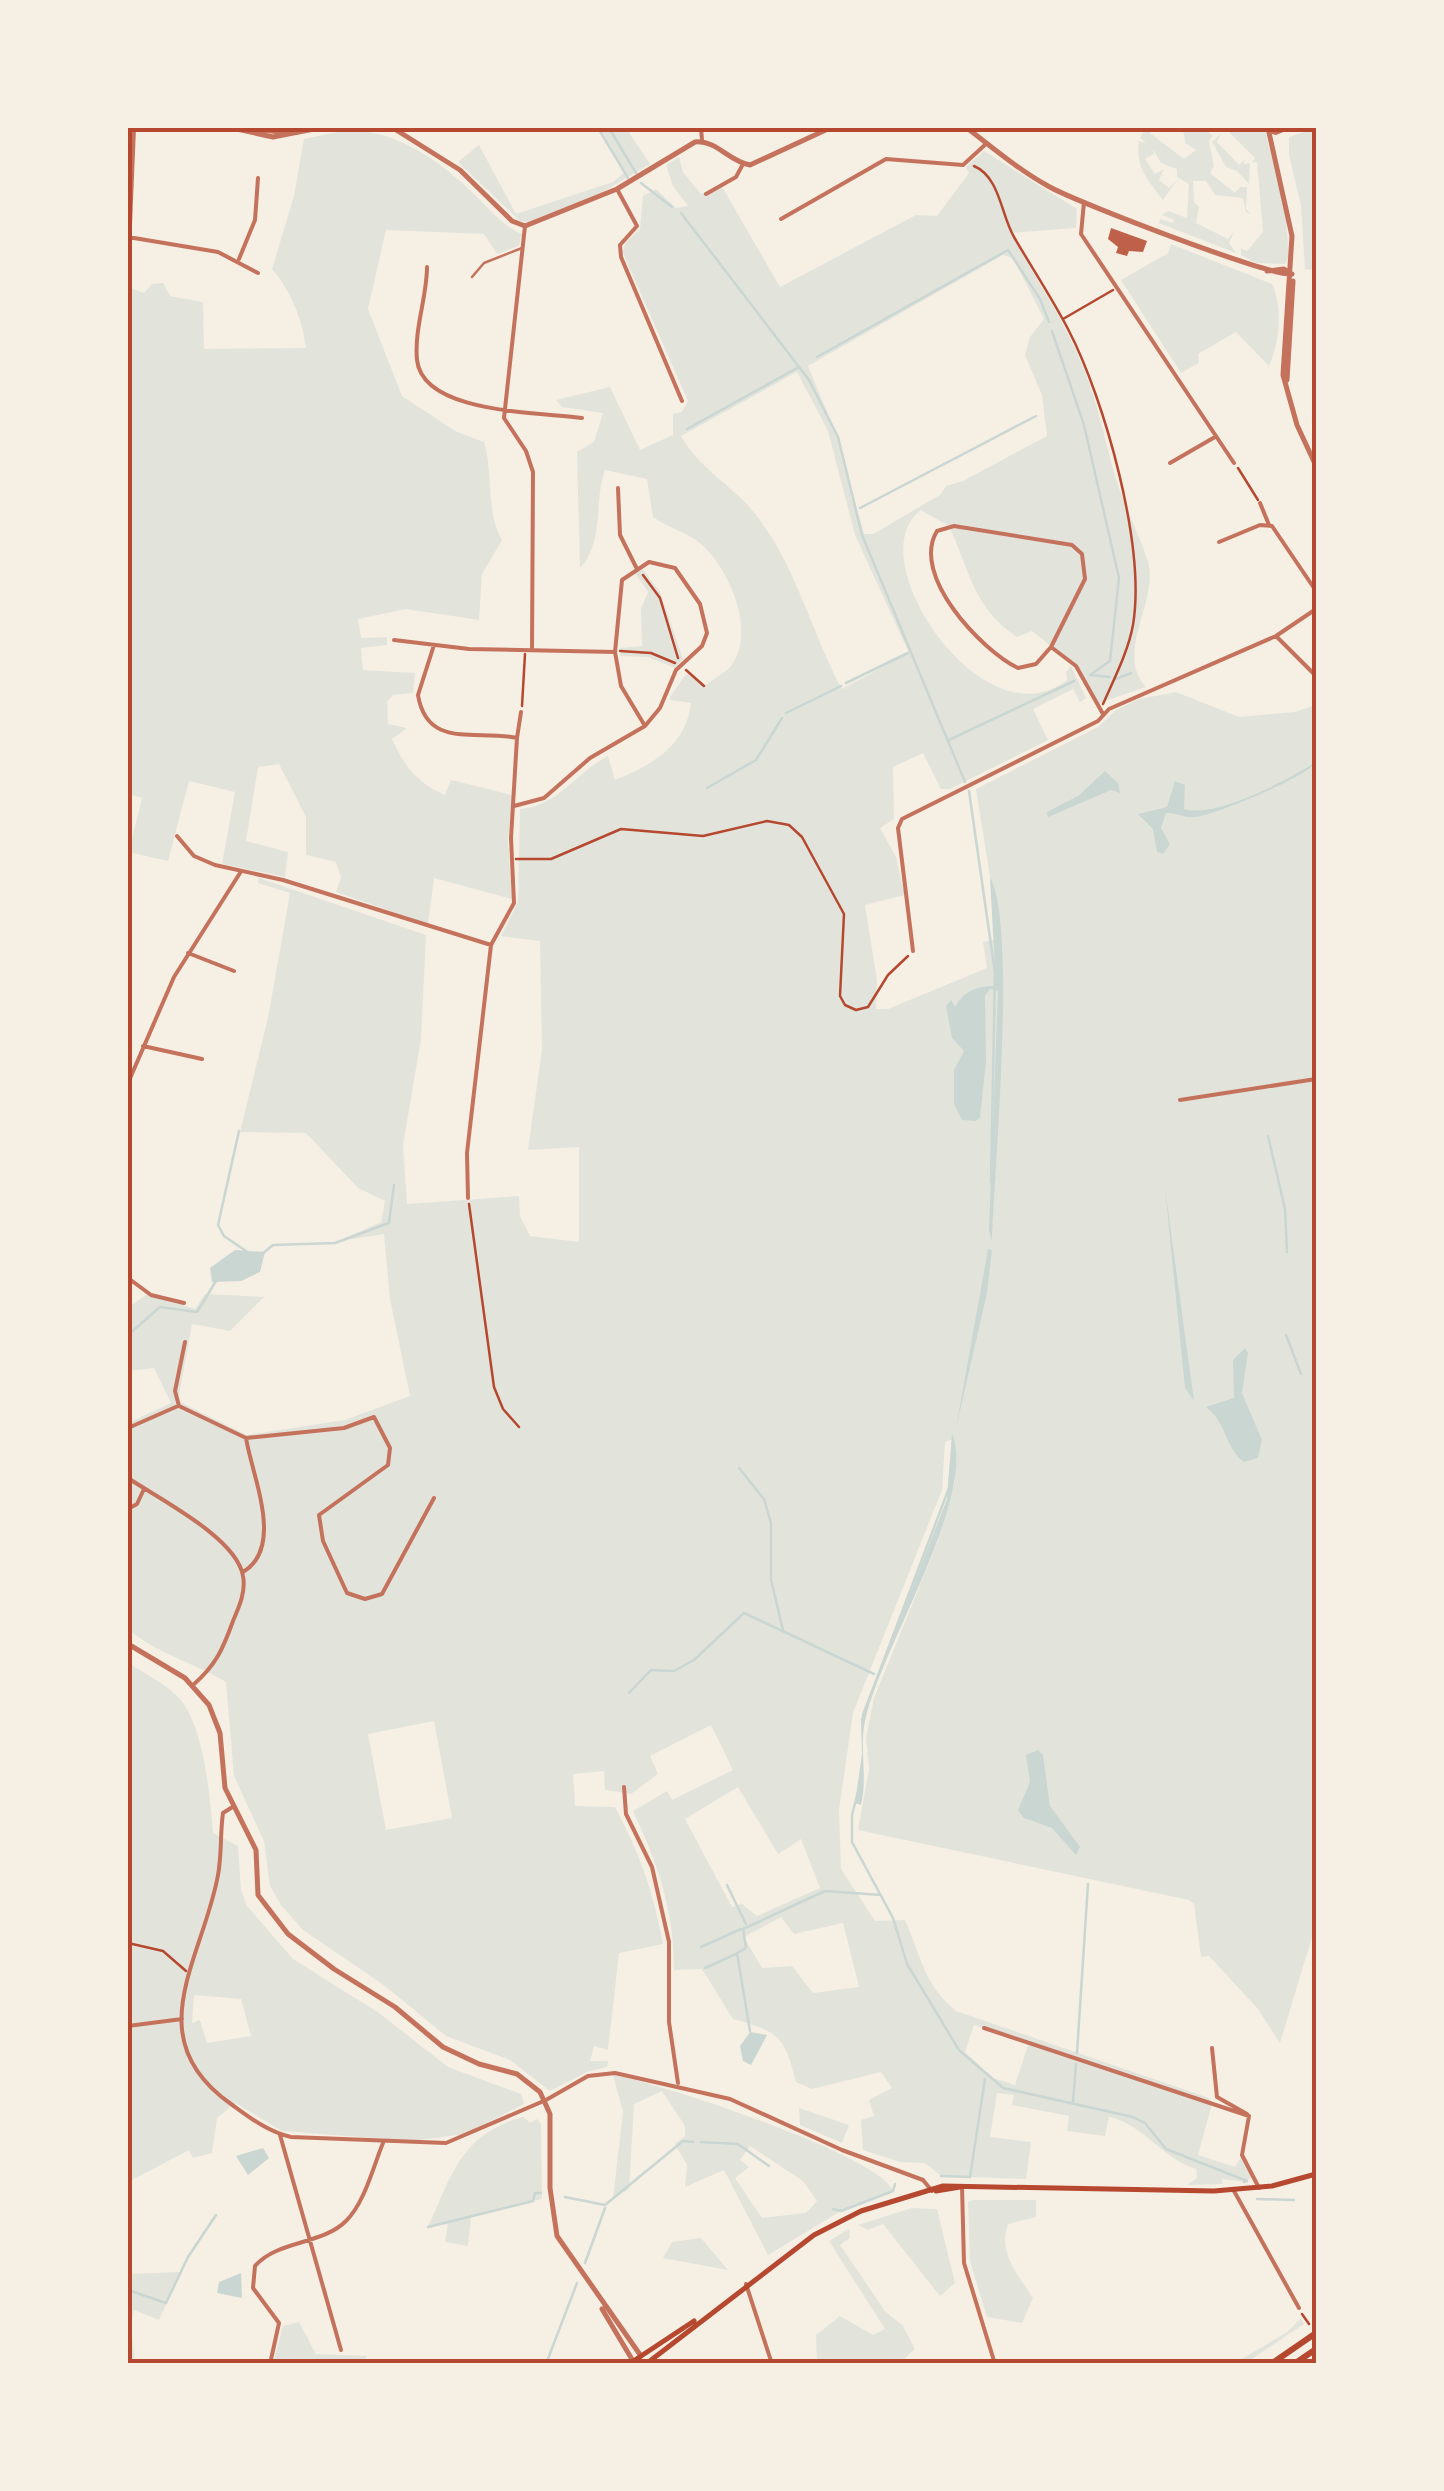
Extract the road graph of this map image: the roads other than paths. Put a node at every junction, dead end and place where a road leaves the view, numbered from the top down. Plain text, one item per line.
1 (135, 128) edge
2 (232, 128) edge
3 (319, 128) edge
4 (393, 128) edge
5 (689, 128) edge
6 (830, 128) edge
7 (967, 128) edge
8 (1288, 128) edge
9 (252, 129) edge
10 (701, 129) edge
11 (822, 129) edge
12 (1270, 129) edge
13 (702, 140) junction
14 (987, 144) junction
15 (743, 164) junction
16 (258, 178) dead end
17 (616, 188) junction
18 (706, 194) dead end
19 (1084, 202) junction
20 (781, 219) dead end
21 (525, 226) junction
22 (130, 237) edge
23 (524, 247) junction
24 (238, 259) junction
25 (428, 267) dead end
26 (128, 273) edge
27 (258, 274) dead end
28 (1292, 274) junction
29 (472, 277) dead end
30 (682, 401) dead end
31 (504, 408) junction
32 (582, 418) dead end
33 (1215, 437) junction
34 (1170, 463) dead end
35 (1234, 463) road end
36 (1316, 466) edge
37 (618, 488) dead end
38 (1260, 504) road end
39 (1269, 525) junction
40 (1219, 542) dead end
41 (636, 567) junction
42 (1316, 592) edge
43 (1316, 609) edge
44 (1276, 636) junction
45 (394, 640) dead end
46 (434, 645) junction
47 (1050, 647) junction
48 (528, 649) junction
49 (616, 652) junction
50 (1316, 676) edge
51 (521, 712) road end
52 (1103, 714) junction
53 (645, 726) junction
54 (517, 738) junction
55 (514, 806) junction
56 (177, 836) dead end
57 (240, 873) junction
58 (491, 944) junction
59 (913, 951) road end
60 (188, 953) junction
61 (234, 972) dead end
62 (143, 1046) junction
63 (202, 1059) dead end
64 (1316, 1079) edge
65 (128, 1083) edge
66 (1180, 1100) dead end
67 (468, 1198) road end
68 (128, 1278) edge
69 (184, 1303) dead end
70 (185, 1342) dead end
71 (179, 1406) junction
72 (128, 1428) edge
73 (246, 1438) junction
74 (128, 1478) edge
75 (144, 1489) junction
76 (434, 1498) dead end
77 (128, 1509) edge
78 (242, 1572) junction
79 (128, 1644) edge
80 (193, 1685) junction
81 (624, 1787) dead end
82 (234, 1806) junction
83 (182, 2019) junction
84 (128, 2026) edge
85 (984, 2028) dead end
86 (1212, 2048) dead end
87 (678, 2084) junction
88 (546, 2100) junction
89 (1249, 2116) junction
90 (280, 2134) junction
91 (383, 2143) junction
92 (1316, 2174) edge
93 (962, 2186) junction
94 (1258, 2188) junction
95 (932, 2191) junction
96 (1234, 2191) junction
97 (307, 2240) junction
98 (746, 2284) junction
99 (600, 2302) junction
100 (1299, 2308) road end
101 (697, 2320) junction
102 (1316, 2333) edge
103 (1316, 2349) edge
104 (341, 2350) dead end
105 (641, 2356) junction
106 (632, 2363) edge
107 (270, 2364) edge
108 (646, 2364) edge
109 (772, 2364) edge
110 (995, 2364) edge
111 (1271, 2364) edge
112 (1294, 2364) edge

1 - 22 street
2 - 9 street
3 - 9 street
4 - 21 street
5 - 10 street
6 - 11 street
7 - 14 street
8 - 12 street
10 - 13 street
11 - 15 street
12 - 28 street
13 - 15 street
13 - 17 street
14 - 19 street
14 - 20 street
15 - 18 street
16 - 24 street
17 - 21 street
17 - 30 street
19 - 28 street
19 - 33 street
21 - 23 street
22 - 24 street
22 - 26 street
23 - 29 lane
23 - 31 street
24 - 27 street
25 - 31 street
28 - 36 street
31 - 32 street
31 - 48 street
33 - 34 street
33 - 35 street
37 - 41 street
38 - 39 street
39 - 40 street
39 - 42 street
41 - 49 street
41 - 53 street
43 - 44 street
44 - 50 street
44 - 52 street
45 - 46 street
46 - 48 street
46 - 54 street
47 - 47 street
47 - 52 street
48 - 49 street
49 - 53 street
51 - 54 street
52 - 59 street
53 - 55 street
54 - 55 street
55 - 58 street
56 - 57 street
57 - 58 street
57 - 60 street
58 - 67 street
60 - 61 street
60 - 62 street
62 - 63 street
62 - 65 street
64 - 66 street
68 - 69 street
70 - 71 street
71 - 72 street
71 - 73 street
73 - 76 street
73 - 78 street
74 - 75 street
75 - 77 street
75 - 78 street
78 - 80 street
79 - 80 street
80 - 82 street
81 - 87 street
82 - 83 street
82 - 88 street
83 - 84 street
83 - 90 street
85 - 89 street
86 - 89 street
87 - 88 street
87 - 95 street
88 - 91 street
88 - 99 street
89 - 94 street
90 - 91 street
90 - 97 street
91 - 97 street
92 - 94 main road
93 - 95 main road
93 - 96 main road
93 - 110 street
94 - 96 main road
95 - 98 main road
96 - 100 street
97 - 104 street
97 - 107 street
98 - 101 main road
98 - 109 street
99 - 105 street
99 - 106 street
101 - 105 main road
101 - 108 main road
102 - 111 highway
103 - 112 highway
105 - 106 main road
105 - 108 main road

